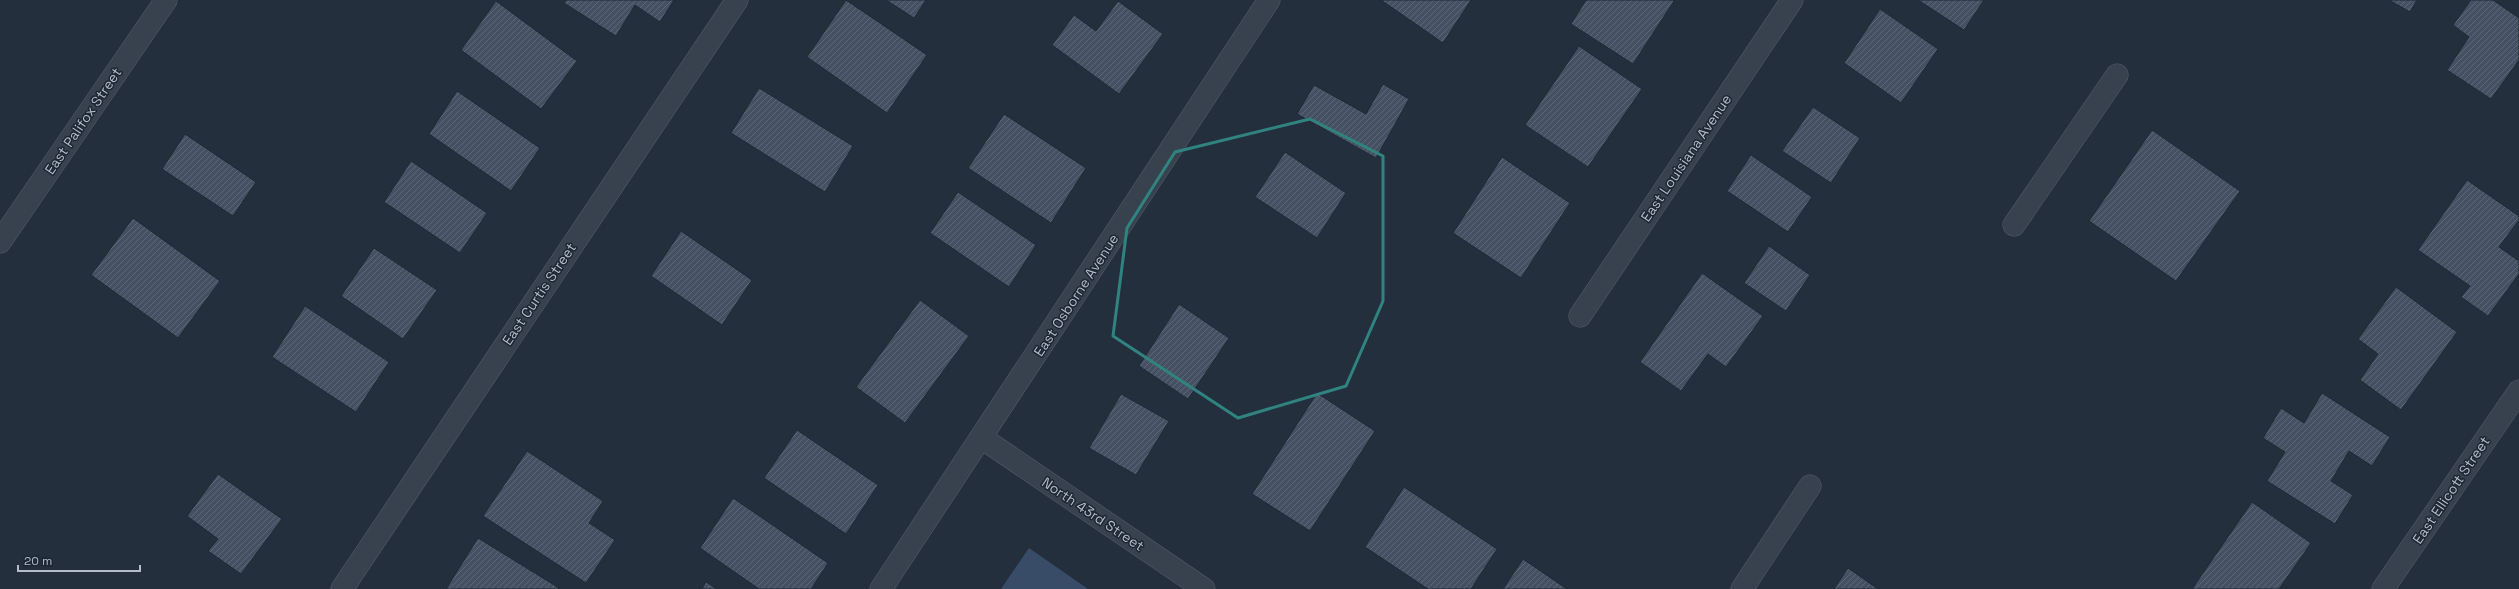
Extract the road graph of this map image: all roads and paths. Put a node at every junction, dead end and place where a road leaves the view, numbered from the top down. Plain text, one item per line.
1 (166, 0) edge
2 (737, 0) edge
3 (1270, 0) edge
4 (1792, 0) edge
5 (2117, 76) dead end
6 (2014, 224) dead end
7 (0, 242) edge
8 (1580, 316) dead end
9 (2519, 391) edge
10 (982, 438) junction
11 (1810, 486) dead end
12 (342, 589) edge
13 (881, 589) edge
14 (1204, 589) edge
15 (1742, 589) edge
16 (2383, 589) edge

1 - 7 street, East Palifox Street
2 - 12 street, East Curtis Street
3 - 10 street, East Osborne Avenue
4 - 8 street, East Louisiana Avenue
5 - 6 street
9 - 16 street, East Ellicott Street
10 - 13 street, East Osborne Avenue
10 - 14 street, North 43rd Street
11 - 15 street

